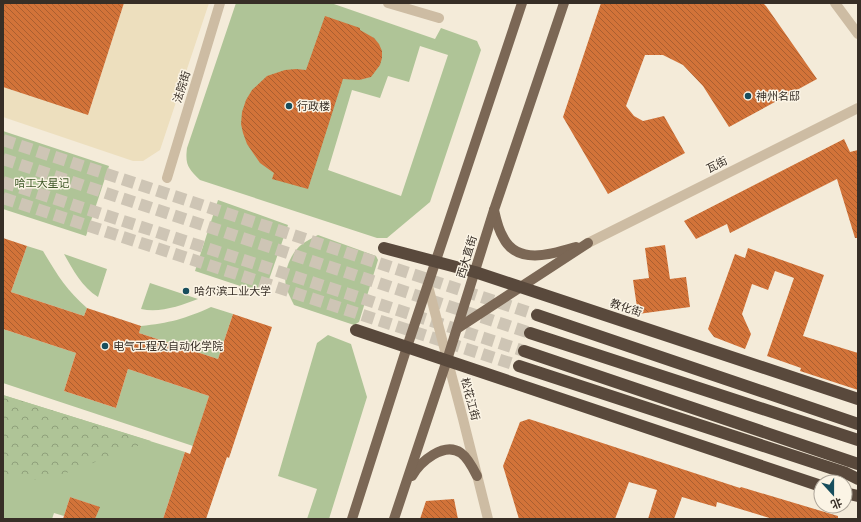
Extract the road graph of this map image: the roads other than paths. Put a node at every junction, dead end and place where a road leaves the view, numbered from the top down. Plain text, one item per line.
1 (220, 3) edge
2 (388, 3) edge
3 (522, 3) edge
4 (564, 3) edge
5 (835, 3) edge
6 (439, 18) dead end
7 (858, 34) edge
8 (858, 108) edge
9 (168, 178) dead end
10 (494, 210) junction
11 (588, 243) junction
12 (384, 248) dead end
13 (436, 261) junction
14 (475, 272) junction
15 (428, 286) junction
16 (520, 287) junction
17 (536, 315) tunnel mouth
18 (458, 328) junction
19 (356, 330) dead end
20 (530, 333) tunnel mouth
21 (407, 346) junction
22 (524, 351) tunnel mouth
23 (447, 360) junction
24 (519, 366) tunnel mouth
25 (858, 399) edge
26 (858, 424) edge
27 (858, 440) edge
28 (858, 464) edge
29 (477, 476) junction
30 (858, 479) edge
31 (813, 483) edge
32 (399, 503) junction
33 (352, 519) edge
34 (394, 519) edge
35 (488, 519) edge

1 - 9 street, 法院街
2 - 6 street
3 - 13 main road
4 - 10 main road, 西大直街
5 - 7 street
8 - 11 street, 瓦街
10 - 11 main road
10 - 14 main road, 西大直街
11 - 16 main road
12 - 13 highway, 教化街
13 - 14 highway, 教化街
13 - 15 main road
14 - 16 highway, 教化街
14 - 18 main road, 西大直街
15 - 21 main road
15 - 23 street, 松花江街
16 - 18 main road
16 - 25 highway, 教化街
17 - 26 highway
18 - 23 main road, 西大直街
19 - 21 highway
20 - 27 highway
21 - 23 highway
21 - 33 main road
22 - 28 highway
23 - 29 street, 松花江街
23 - 31 highway
23 - 32 main road, 西大直街
24 - 30 highway
29 - 32 main road
29 - 35 street, 松花江街
32 - 34 main road, 西大直街

